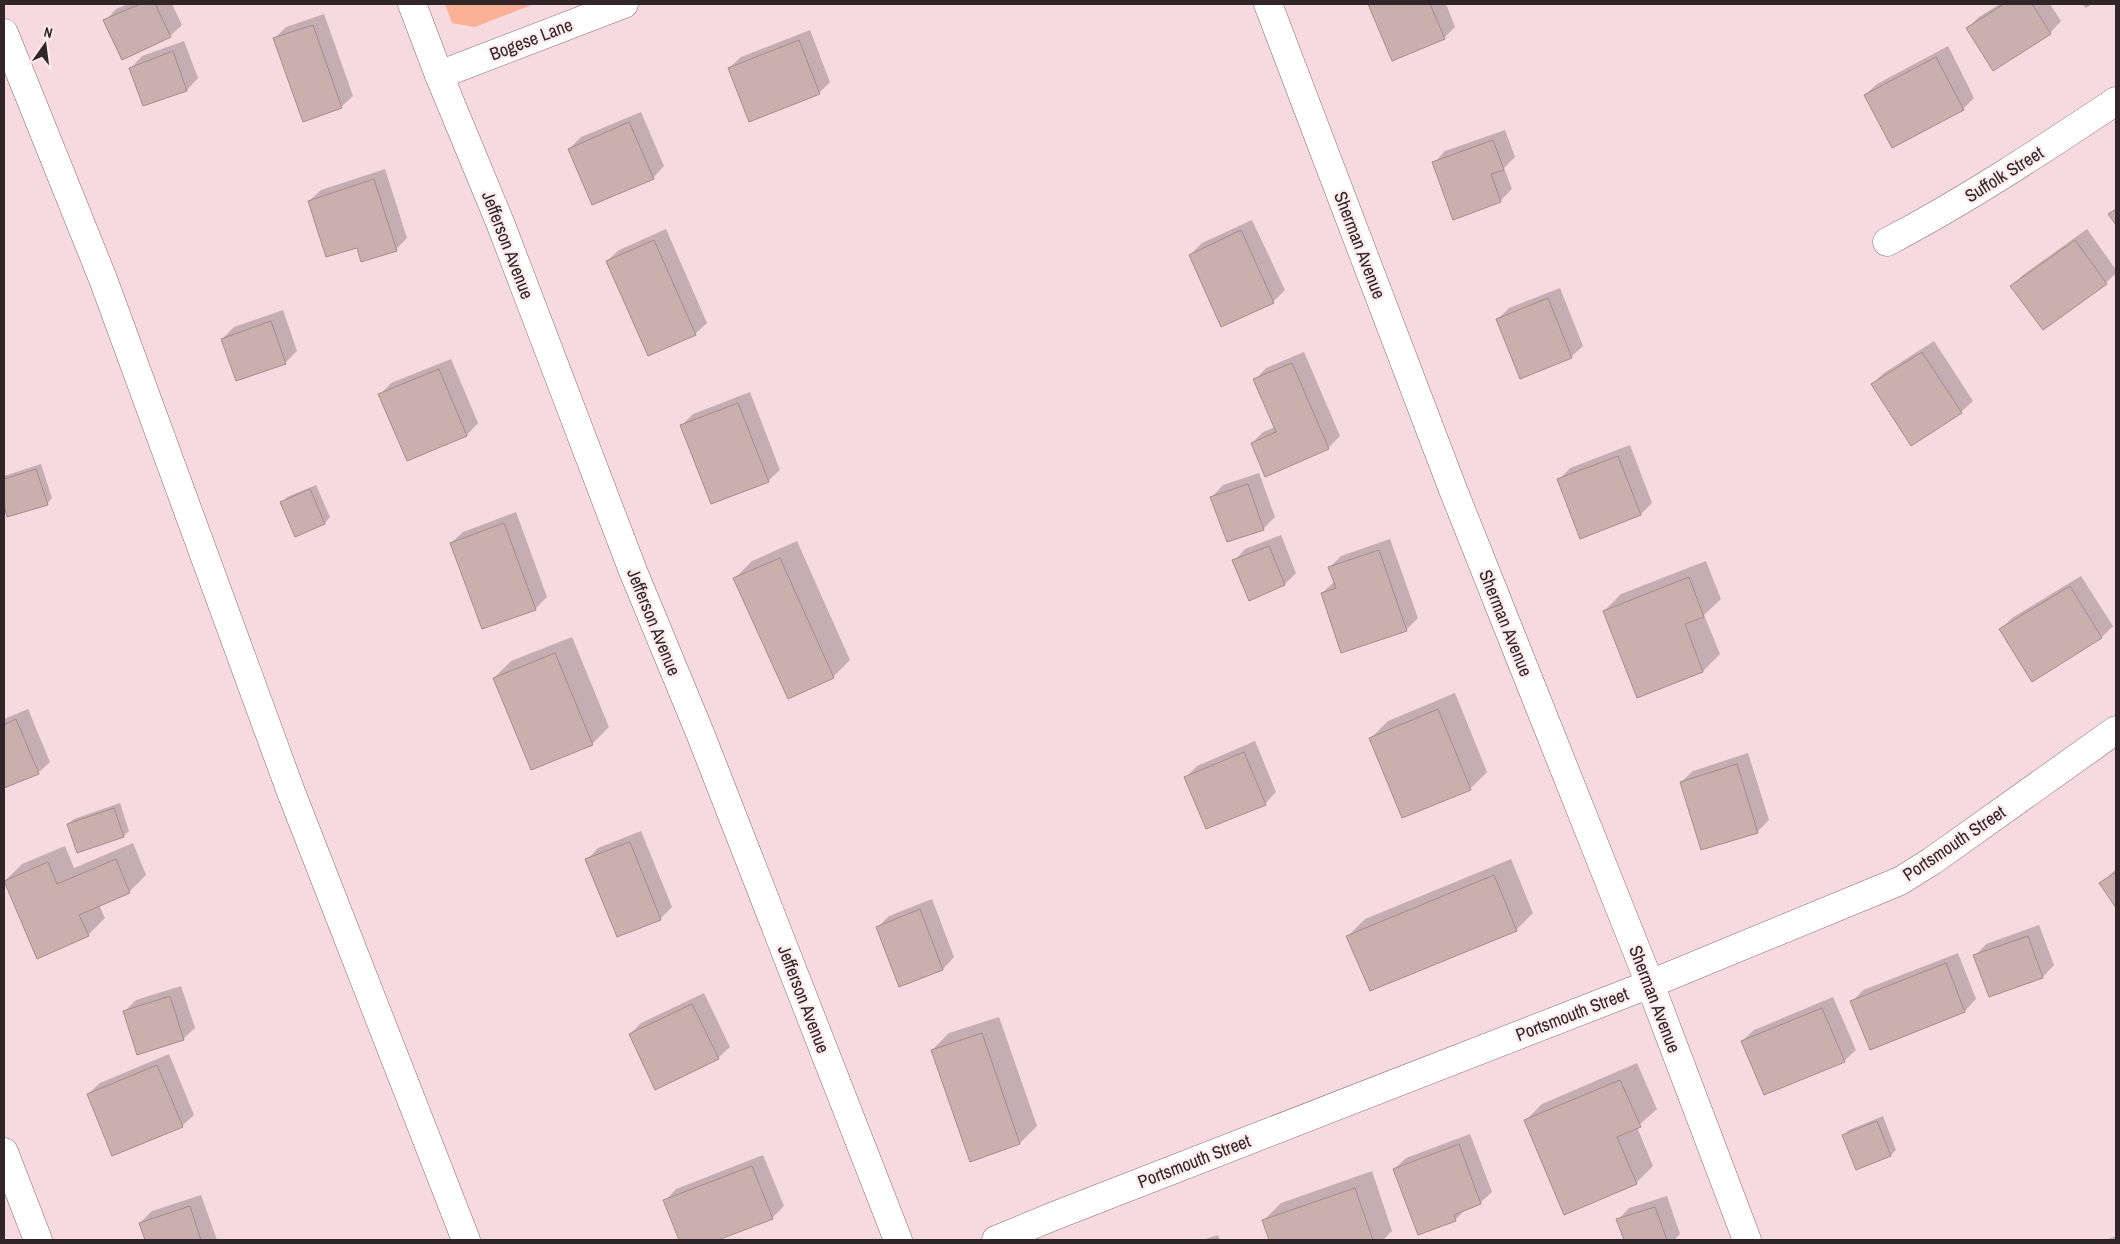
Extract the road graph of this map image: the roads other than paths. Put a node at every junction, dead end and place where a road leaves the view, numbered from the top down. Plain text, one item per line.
1 (412, 4) edge
2 (624, 4) edge
3 (1268, 4) edge
4 (4, 33) edge
5 (439, 75) junction
6 (2116, 101) edge
7 (1887, 242) dead end
8 (2116, 730) edge
9 (1650, 984) junction
10 (4, 1152) edge
11 (38, 1240) edge
12 (466, 1240) edge
13 (898, 1240) edge
14 (996, 1240) edge
15 (1747, 1240) edge

1 - 5 street, Jefferson Avenue
2 - 5 street, Bogese Lane
3 - 9 street, Sherman Avenue
4 - 12 street
5 - 13 street, Jefferson Avenue
6 - 7 street, Suffolk Street
8 - 9 street, Portsmouth Street
9 - 14 street, Portsmouth Street
9 - 15 street, Sherman Avenue
10 - 11 street

